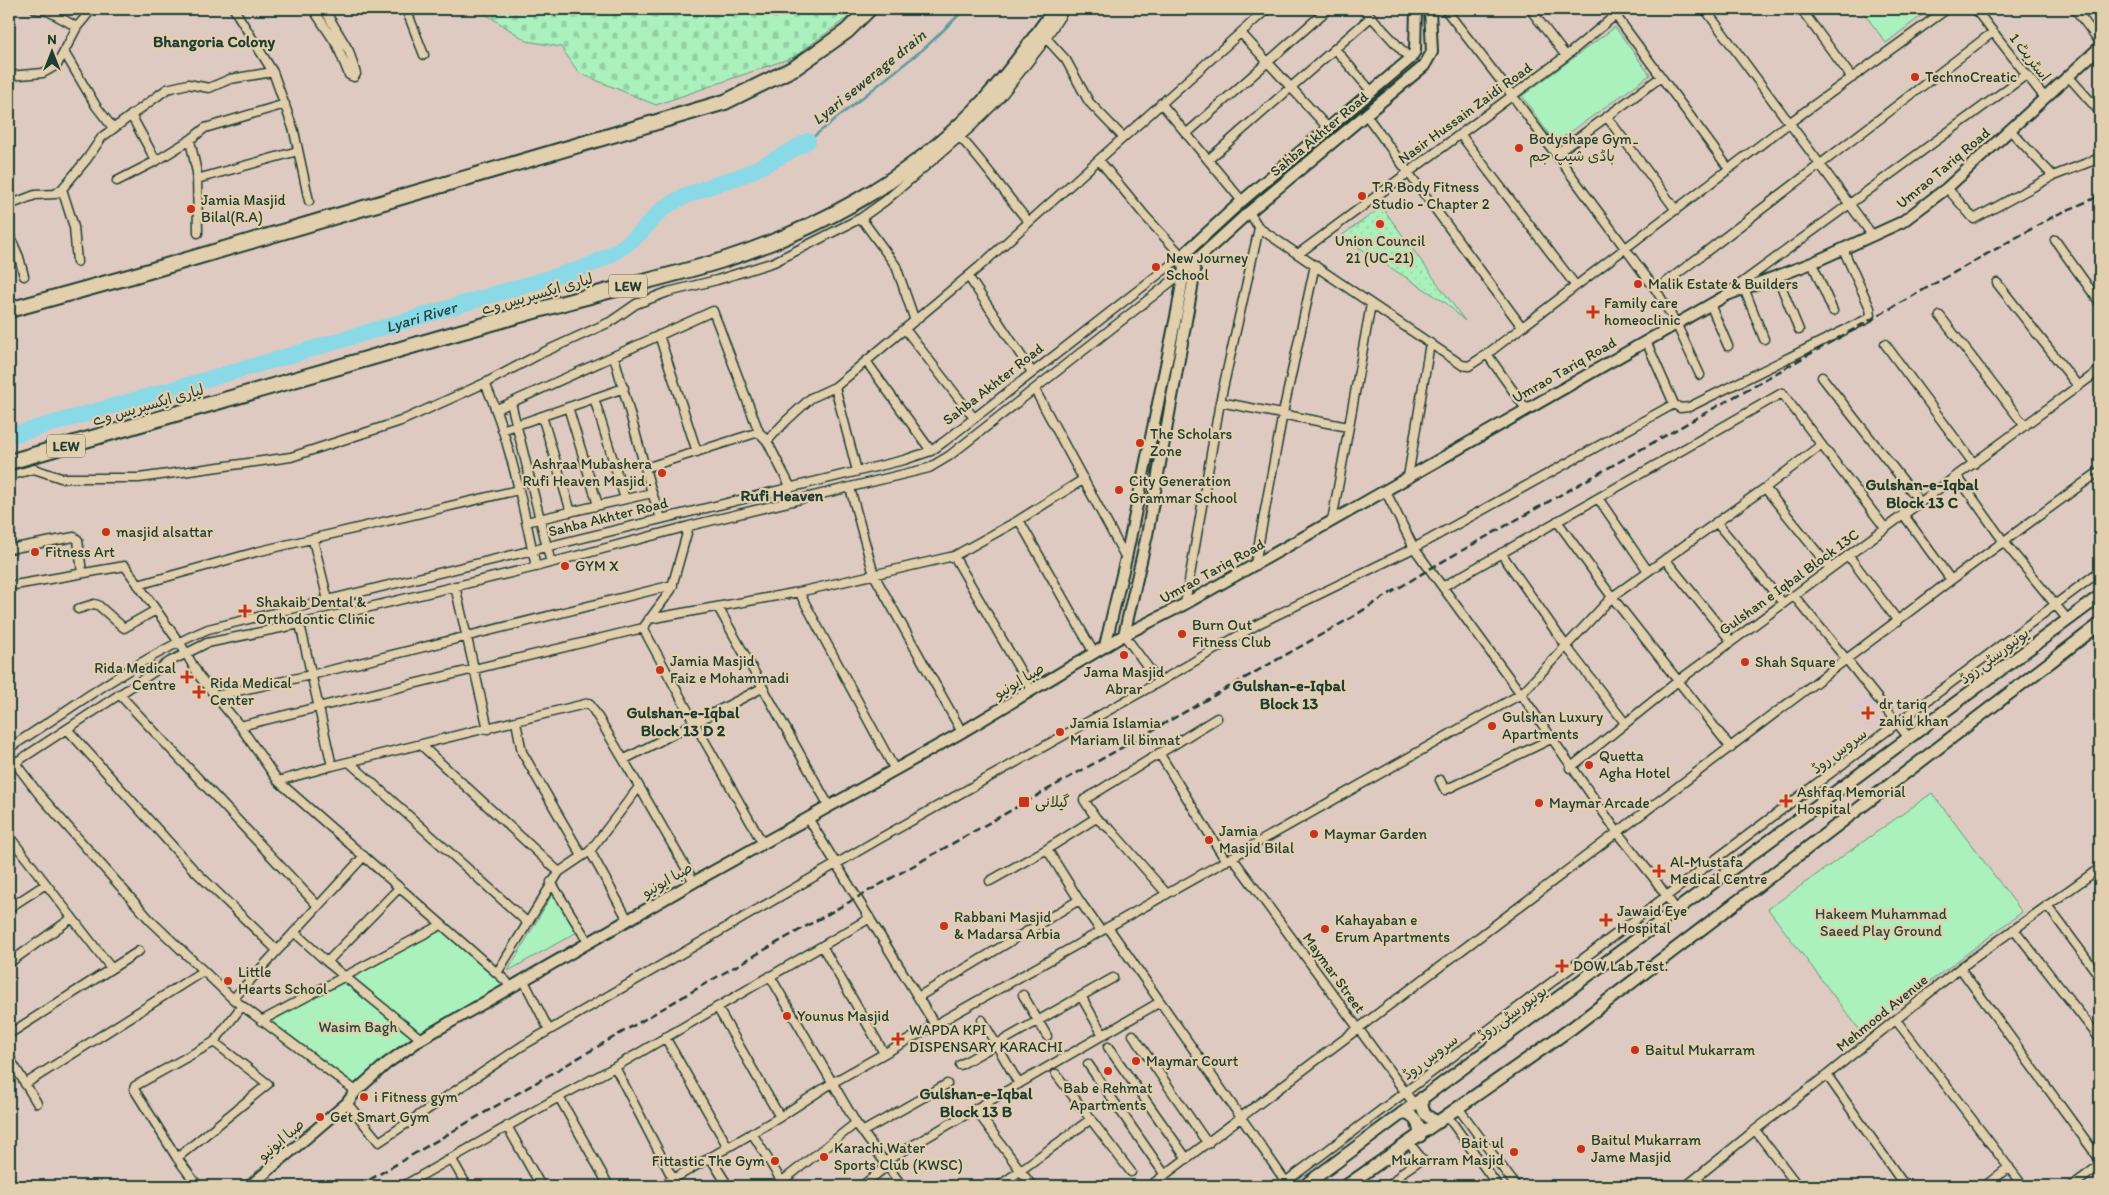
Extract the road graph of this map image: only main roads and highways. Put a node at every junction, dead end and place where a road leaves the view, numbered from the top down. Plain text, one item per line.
1 (869, 9) edge
2 (1056, 9) edge
3 (1416, 9) edge
4 (1430, 9) edge
5 (2100, 47) edge
6 (1188, 268) junction
7 (9, 310) edge
8 (1183, 313) junction
9 (9, 462) edge
10 (2100, 596) edge
11 (2100, 624) edge
12 (1124, 635) junction
13 (1105, 646) junction
14 (1418, 1101) junction
15 (1402, 1113) junction
16 (1444, 1119) junction
17 (1420, 1136) junction
18 (250, 1186) edge
19 (1304, 1186) edge
20 (1349, 1186) edge

1 - 7 highway
2 - 9 highway, لیاری ایکسپریس وے / LEW
3 - 6 main road, Sahba Akhter Road
4 - 6 main road, Sahba Akhter Road
5 - 12 main road, Umrao Tariq Road
6 - 8 main road
8 - 12 main road
8 - 13 main road
10 - 14 main road, یونیورسٹی روڈ
11 - 16 main road
12 - 13 main road, صبا ایونیو
13 - 18 main road, صبا ایونیو
14 - 15 main road, یونیورسٹی روڈ
14 - 16 main road
15 - 17 main road
15 - 19 main road, یونیورسٹی روڈ
16 - 17 main road
17 - 20 main road

